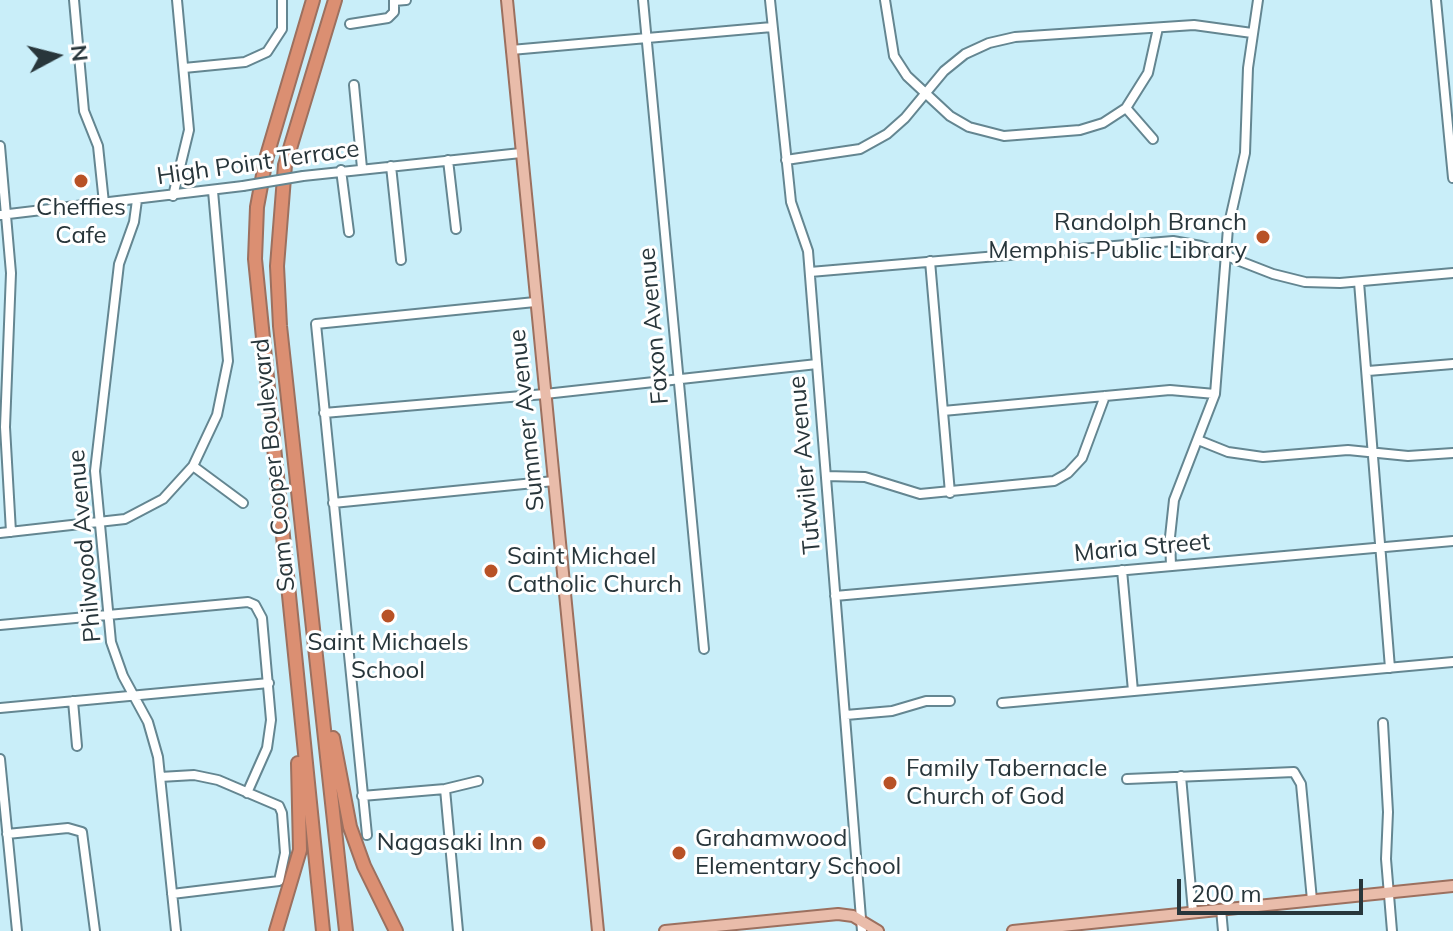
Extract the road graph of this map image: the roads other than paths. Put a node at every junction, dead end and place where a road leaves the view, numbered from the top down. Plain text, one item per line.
1 (74, 0) edge
2 (177, 0) edge
3 (282, 0) edge
4 (313, 0) edge
5 (335, 0) edge
6 (406, 0) edge
7 (507, 0) edge
8 (643, 0) edge
9 (770, 0) edge
10 (885, 0) edge
11 (1258, 0) edge
12 (1436, 0) edge
13 (394, 1) edge
14 (350, 24) dead end
15 (772, 27) junction
16 (1158, 28) junction
17 (1252, 33) junction
18 (647, 38) junction
19 (511, 50) junction
20 (184, 68) junction
21 (1453, 74) edge
22 (1442, 75) junction
23 (354, 85) dead end
24 (925, 93) junction
25 (1126, 108) junction
26 (1153, 139) dead end
27 (0, 146) edge
28 (521, 153) junction
29 (448, 160) junction
30 (786, 160) junction
31 (391, 166) junction
32 (362, 168) junction
33 (341, 170) junction
34 (1453, 178) edge
35 (213, 191) junction
36 (173, 196) junction
37 (137, 200) junction
38 (104, 203) junction
39 (3, 214) edge
40 (456, 229) dead end
41 (349, 232) dead end
42 (1226, 254) junction
43 (401, 260) dead end
44 (930, 261) junction
45 (810, 272) junction
46 (1453, 273) edge
47 (1359, 282) junction
48 (535, 302) junction
49 (817, 364) junction
50 (1453, 364) edge
51 (1368, 371) junction
52 (679, 379) junction
53 (545, 394) junction
54 (1215, 394) junction
55 (1105, 396) junction
56 (943, 411) junction
57 (324, 413) junction
58 (1198, 440) junction
59 (1375, 452) junction
60 (1453, 453) edge
61 (193, 466) junction
62 (826, 476) junction
63 (554, 481) junction
64 (950, 493) junction
65 (243, 503) dead end
66 (333, 503) junction
67 (99, 524) junction
68 (11, 532) junction
69 (0, 533) edge
70 (304, 539) junction
71 (1453, 541) edge
72 (1378, 547) junction
73 (1171, 566) junction
74 (1122, 570) junction
75 (835, 596) junction
76 (108, 615) junction
77 (0, 625) edge
78 (704, 649) dead end
79 (1453, 662) edge
80 (1390, 668) junction
81 (269, 683) junction
82 (1133, 691) junction
83 (134, 696) junction
84 (73, 701) junction
85 (950, 701) dead end
86 (1002, 703) dead end
87 (0, 708) edge
88 (300, 708) junction
89 (846, 715) junction
90 (1383, 723) dead end
91 (77, 746) dead end
92 (0, 762) edge
93 (1181, 776) junction
94 (160, 777) junction
95 (1127, 779) dead end
96 (478, 781) dead end
97 (445, 789) junction
98 (247, 793) junction
99 (362, 796) junction
100 (7, 834) junction
101 (367, 835) dead end
102 (4, 849) edge
103 (1453, 886) edge
104 (1388, 892) junction
105 (172, 894) junction
106 (1312, 900) junction
107 (1221, 909) junction
108 (1193, 912) junction
109 (862, 926) edge
110 (396, 928) edge
111 (731, 928) edge
112 (17, 931) edge
113 (95, 931) edge
114 (176, 931) edge
115 (276, 931) edge
116 (323, 931) edge
117 (346, 931) edge
118 (458, 931) edge
119 (598, 931) edge
120 (665, 931) edge
121 (878, 931) edge
122 (1013, 931) edge
123 (1223, 931) edge
124 (1392, 931) edge

1 - 38 street
2 - 20 street
3 - 20 street
4 - 88 highway, Sam Cooper Boulevard
5 - 70 highway, Sam Cooper Boulevard
6 - 13 street
7 - 19 main road, Summer Avenue
8 - 18 street, Faxon Avenue
9 - 15 street, Tutwiler Avenue
10 - 24 street
11 - 17 street
12 - 22 street
13 - 14 street
15 - 18 street
15 - 30 street, Tutwiler Avenue
16 - 17 street
16 - 24 street
16 - 25 street
17 - 42 street
18 - 19 street
18 - 52 street, Faxon Avenue
19 - 28 main road, Summer Avenue
20 - 36 street
21 - 22 street
22 - 34 street
23 - 32 street
24 - 25 street
24 - 30 street
25 - 26 street
27 - 39 street
28 - 29 street, High Point Terrace
28 - 48 main road, Summer Avenue
29 - 31 street, High Point Terrace
29 - 40 street
30 - 45 street, Tutwiler Avenue
31 - 32 street, High Point Terrace
31 - 43 street
32 - 33 street, High Point Terrace
33 - 35 street, High Point Terrace, bridge
33 - 41 street
35 - 36 street, High Point Terrace
35 - 61 street
36 - 37 street, High Point Terrace
37 - 38 street, High Point Terrace
37 - 67 street, Philwood Avenue
38 - 39 street, High Point Terrace
39 - 68 street
42 - 44 street
42 - 47 street
42 - 54 street
44 - 45 street
44 - 56 street
45 - 49 street, Tutwiler Avenue
46 - 47 street
47 - 51 street
48 - 53 main road, Summer Avenue
48 - 57 street
49 - 52 street
49 - 62 street, Tutwiler Avenue
50 - 51 street
51 - 59 street
52 - 53 street
52 - 78 street, Faxon Avenue
53 - 57 street
53 - 63 main road, Summer Avenue
54 - 55 street
54 - 58 street
55 - 56 street
55 - 64 street
56 - 64 street
57 - 66 street
58 - 59 street
58 - 73 street
59 - 60 street
59 - 72 street
61 - 65 street
61 - 67 street
62 - 64 street
62 - 75 street, Tutwiler Avenue
63 - 66 street
63 - 119 main road, Summer Avenue
66 - 99 street
67 - 68 street
67 - 76 street, Philwood Avenue
68 - 69 street
70 - 110 highway
70 - 117 highway, Sam Cooper Boulevard
71 - 72 street, Maria Street
72 - 73 street, Maria Street
72 - 80 street
73 - 74 street, Maria Street
74 - 75 street, Maria Street
74 - 82 street
75 - 89 street, Tutwiler Avenue
76 - 77 street
76 - 81 street
76 - 83 street, Philwood Avenue
79 - 80 street
80 - 82 street
81 - 83 street
81 - 98 street
82 - 86 street
83 - 84 street
83 - 94 street, Philwood Avenue
84 - 87 street
84 - 91 street
85 - 89 street
88 - 115 highway
88 - 116 highway, Sam Cooper Boulevard
89 - 109 street, Tutwiler Avenue
90 - 104 street
92 - 100 street
93 - 95 street
93 - 106 street
93 - 108 street
94 - 98 street
94 - 105 street, Philwood Avenue
96 - 97 street
97 - 99 street
97 - 118 street
98 - 105 street
99 - 101 street
100 - 102 street
100 - 113 street
102 - 112 street
103 - 104 main road
104 - 106 main road
104 - 124 street
105 - 114 street, Philwood Avenue
106 - 107 main road
107 - 108 main road
107 - 123 street
108 - 122 main road
109 - 111 main road
109 - 121 main road
111 - 120 main road

